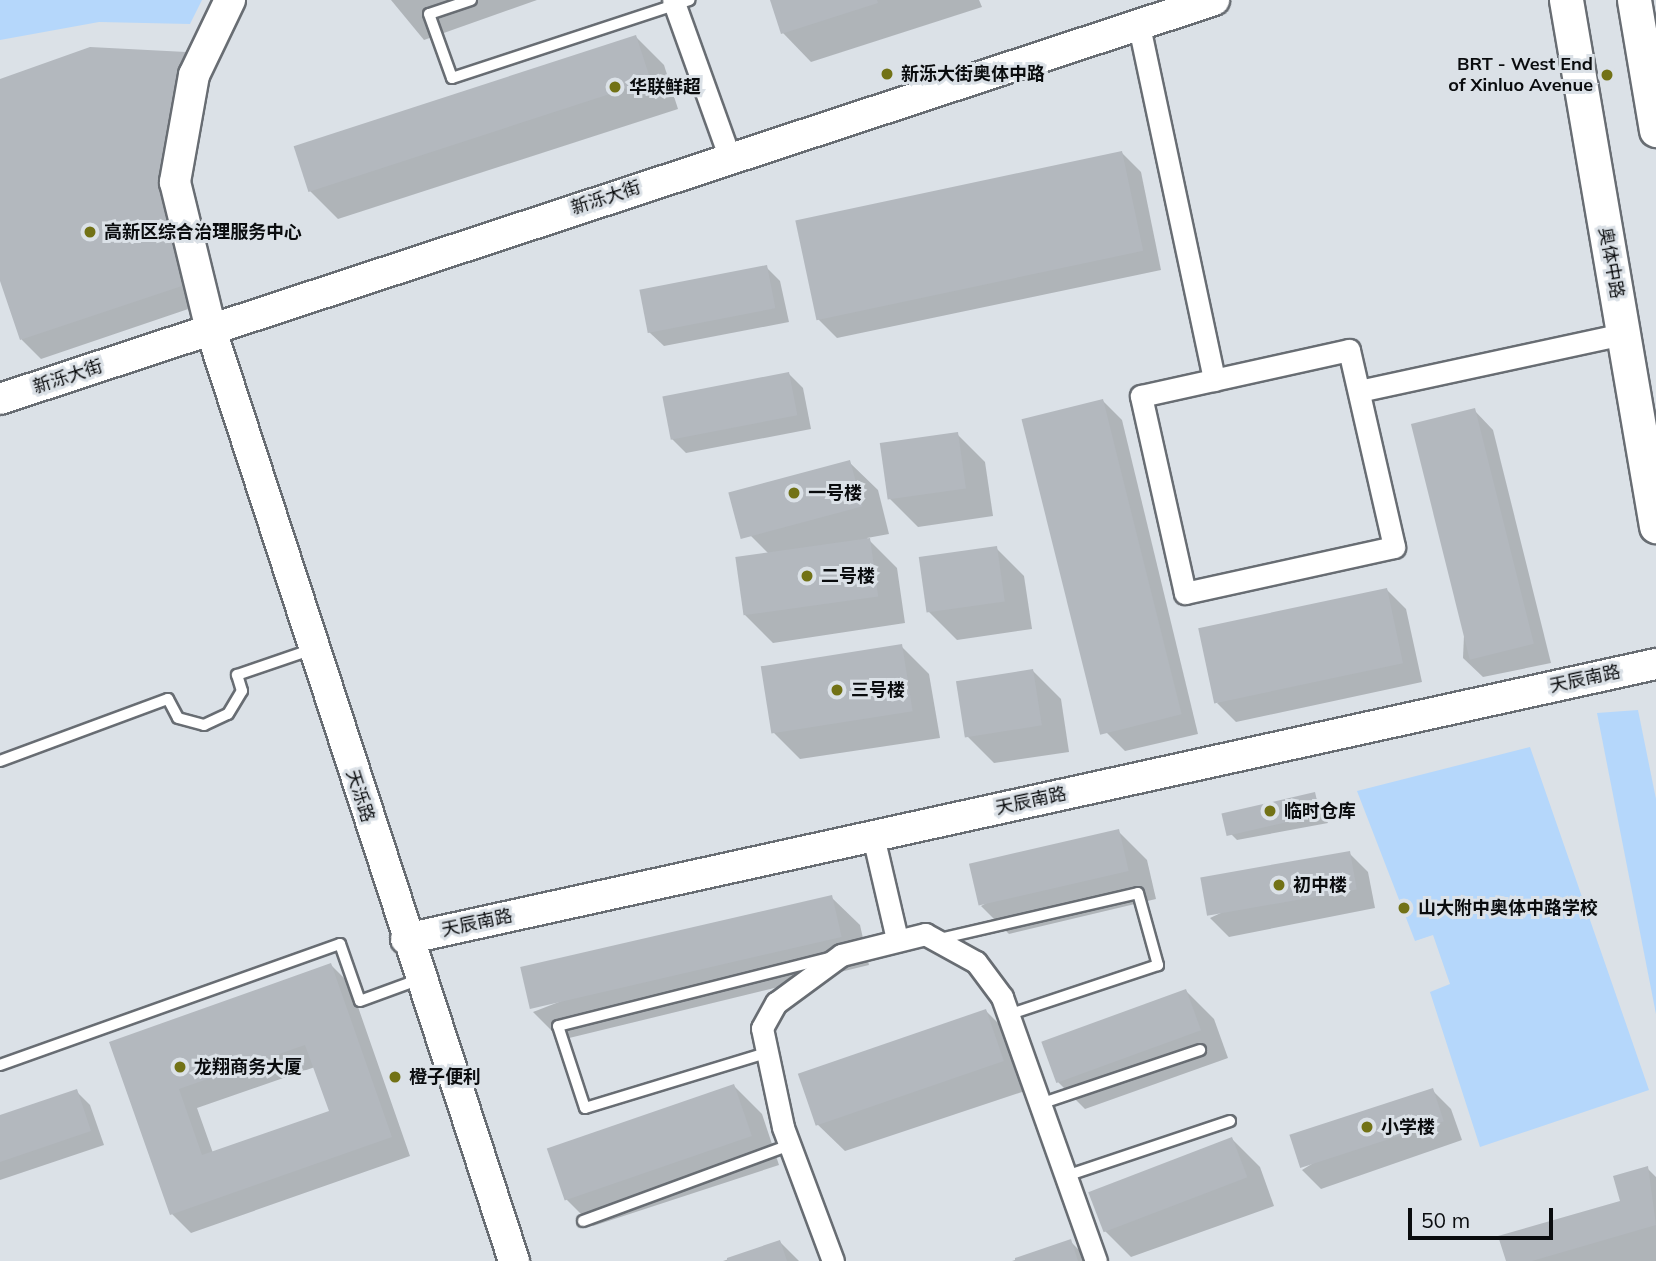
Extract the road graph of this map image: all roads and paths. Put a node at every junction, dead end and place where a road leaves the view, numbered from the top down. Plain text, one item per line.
1 (230, 0) edge
2 (471, 0) edge
3 (1213, 0) edge
4 (1566, 0) edge
5 (1633, 0) edge
6 (679, 2) edge
7 (1139, 26) junction
8 (1656, 130) edge
9 (730, 158) junction
10 (211, 330) junction
11 (1623, 334) junction
12 (1214, 380) junction
13 (1359, 391) junction
14 (0, 400) edge
15 (1656, 526) edge
16 (313, 649) junction
17 (1656, 664) edge
18 (0, 761) edge
19 (873, 836) junction
20 (406, 939) junction
21 (897, 939) junction
22 (936, 940) junction
23 (841, 955) junction
24 (420, 979) junction
25 (1008, 1015) junction
26 (1200, 1050) dead end
27 (766, 1053) junction
28 (0, 1065) edge
29 (1040, 1104) junction
30 (1230, 1121) dead end
31 (790, 1146) junction
32 (1066, 1176) junction
33 (583, 1221) dead end
34 (514, 1261) edge
35 (833, 1261) edge
36 (1096, 1261) edge

1 - 10 street, 天泺路
2 - 6 lane
3 - 7 street, 新泺大街
4 - 11 main road, 奥体中路
5 - 8 main road
6 - 9 street
7 - 9 street, 新泺大街
7 - 12 street
9 - 10 street, 新泺大街
10 - 14 street, 新泺大街
10 - 16 street, 天泺路
11 - 13 street
11 - 15 main road, 奥体中路
12 - 13 street
12 - 13 street
16 - 18 lane
16 - 20 street, 天泺路
17 - 19 street, 天辰南路
19 - 20 street, 天辰南路
19 - 21 street
20 - 24 street, 天泺路
21 - 22 street
21 - 23 street
22 - 25 street
22 - 25 lane
23 - 27 street
23 - 27 lane
24 - 28 lane
24 - 34 street, 天泺路
25 - 29 street
26 - 29 lane
27 - 31 street
29 - 32 street
30 - 32 lane
31 - 33 lane
31 - 35 street
32 - 36 street

